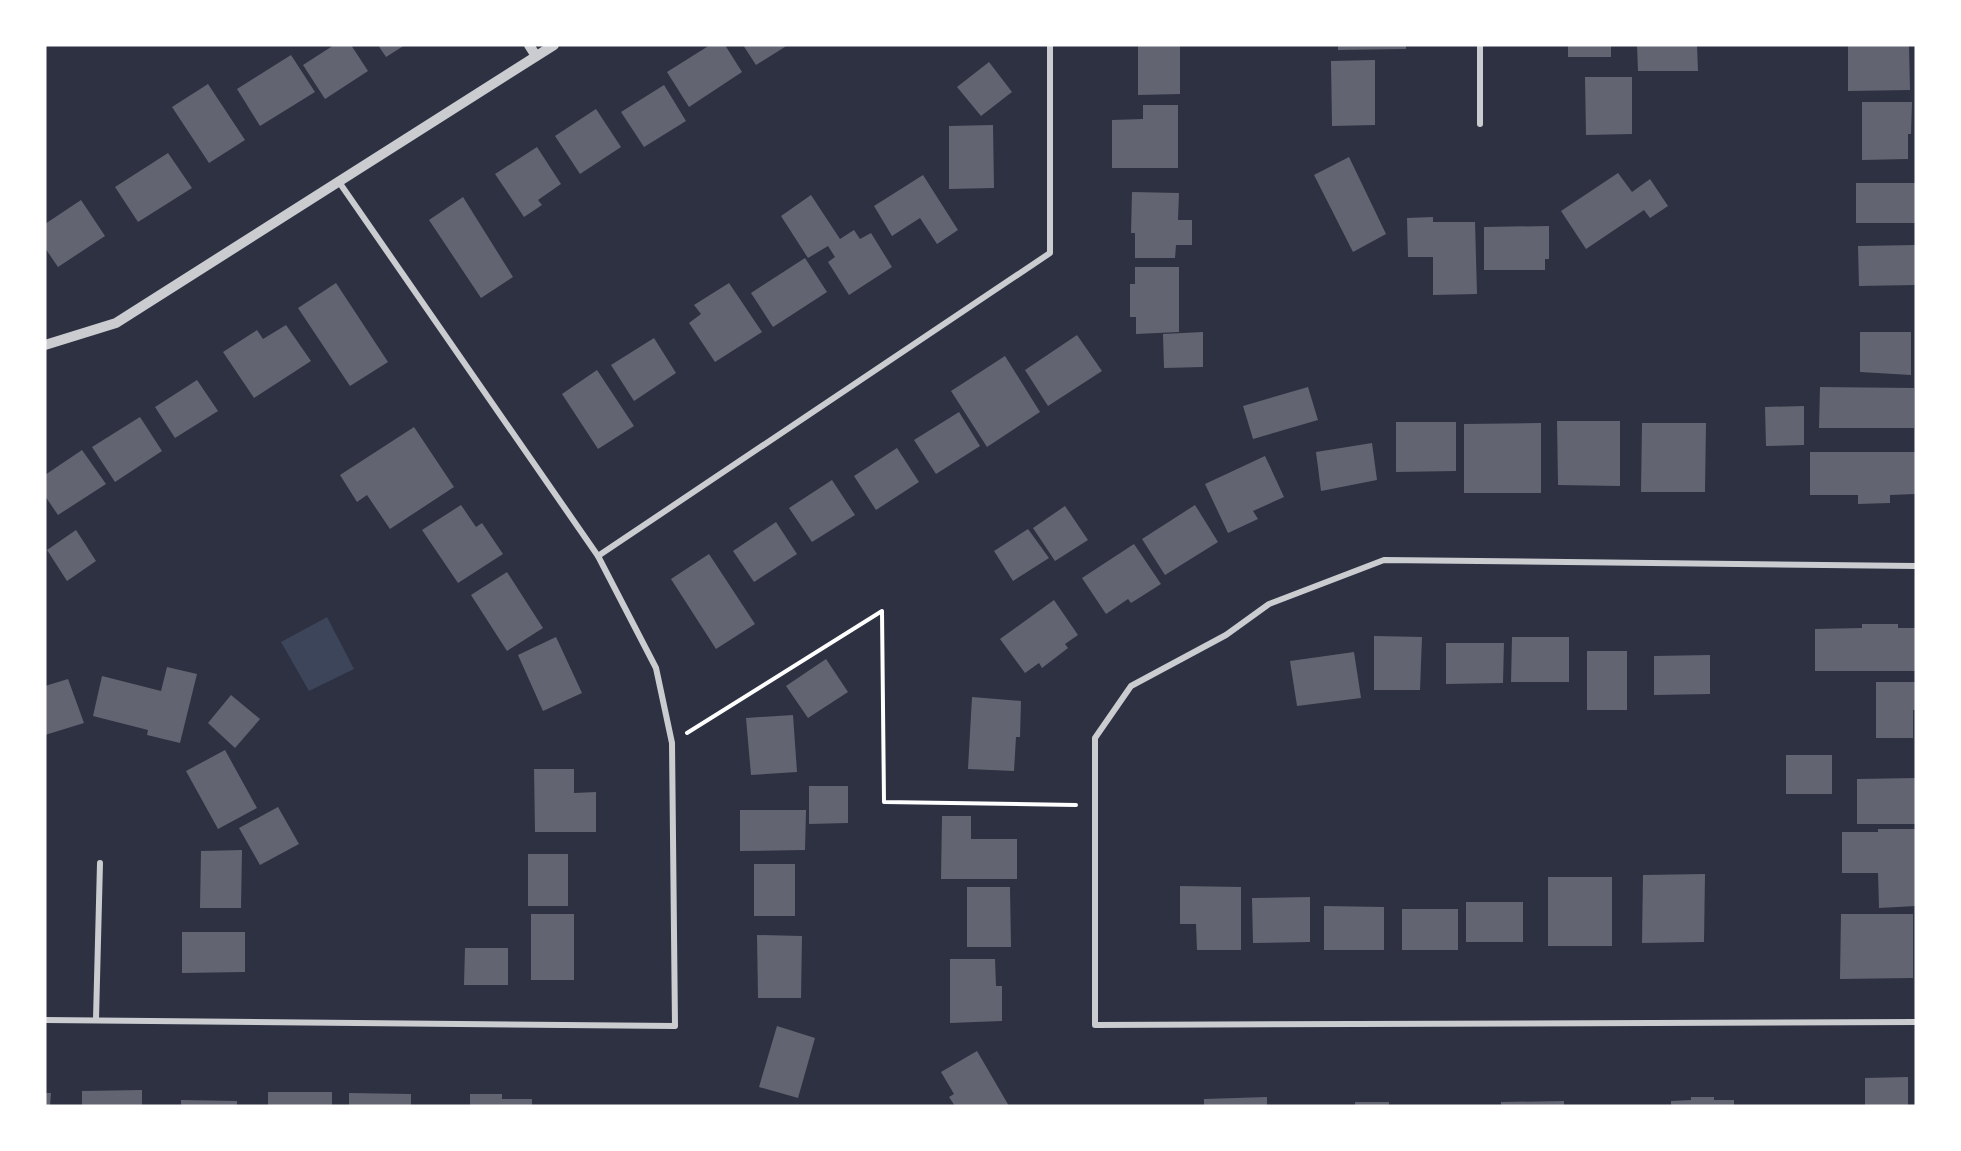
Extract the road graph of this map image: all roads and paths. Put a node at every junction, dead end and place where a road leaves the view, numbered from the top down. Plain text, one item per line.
1 (529, 45) edge
2 (554, 45) edge
3 (1050, 45) edge
4 (1480, 45) edge
5 (536, 56) junction
6 (1480, 124) dead end
7 (339, 182) junction
8 (45, 345) edge
9 (598, 556) junction
10 (1916, 566) edge
11 (672, 742) junction
12 (1095, 805) junction
13 (100, 863) dead end
14 (96, 1019) junction
15 (45, 1020) edge
16 (1916, 1022) edge

1 - 5 street
2 - 5 street
3 - 9 street
4 - 6 street
5 - 7 street
7 - 8 street
7 - 9 street
9 - 11 street
10 - 12 street
11 - 12 path
11 - 14 street
12 - 16 street
13 - 14 street
14 - 15 street

